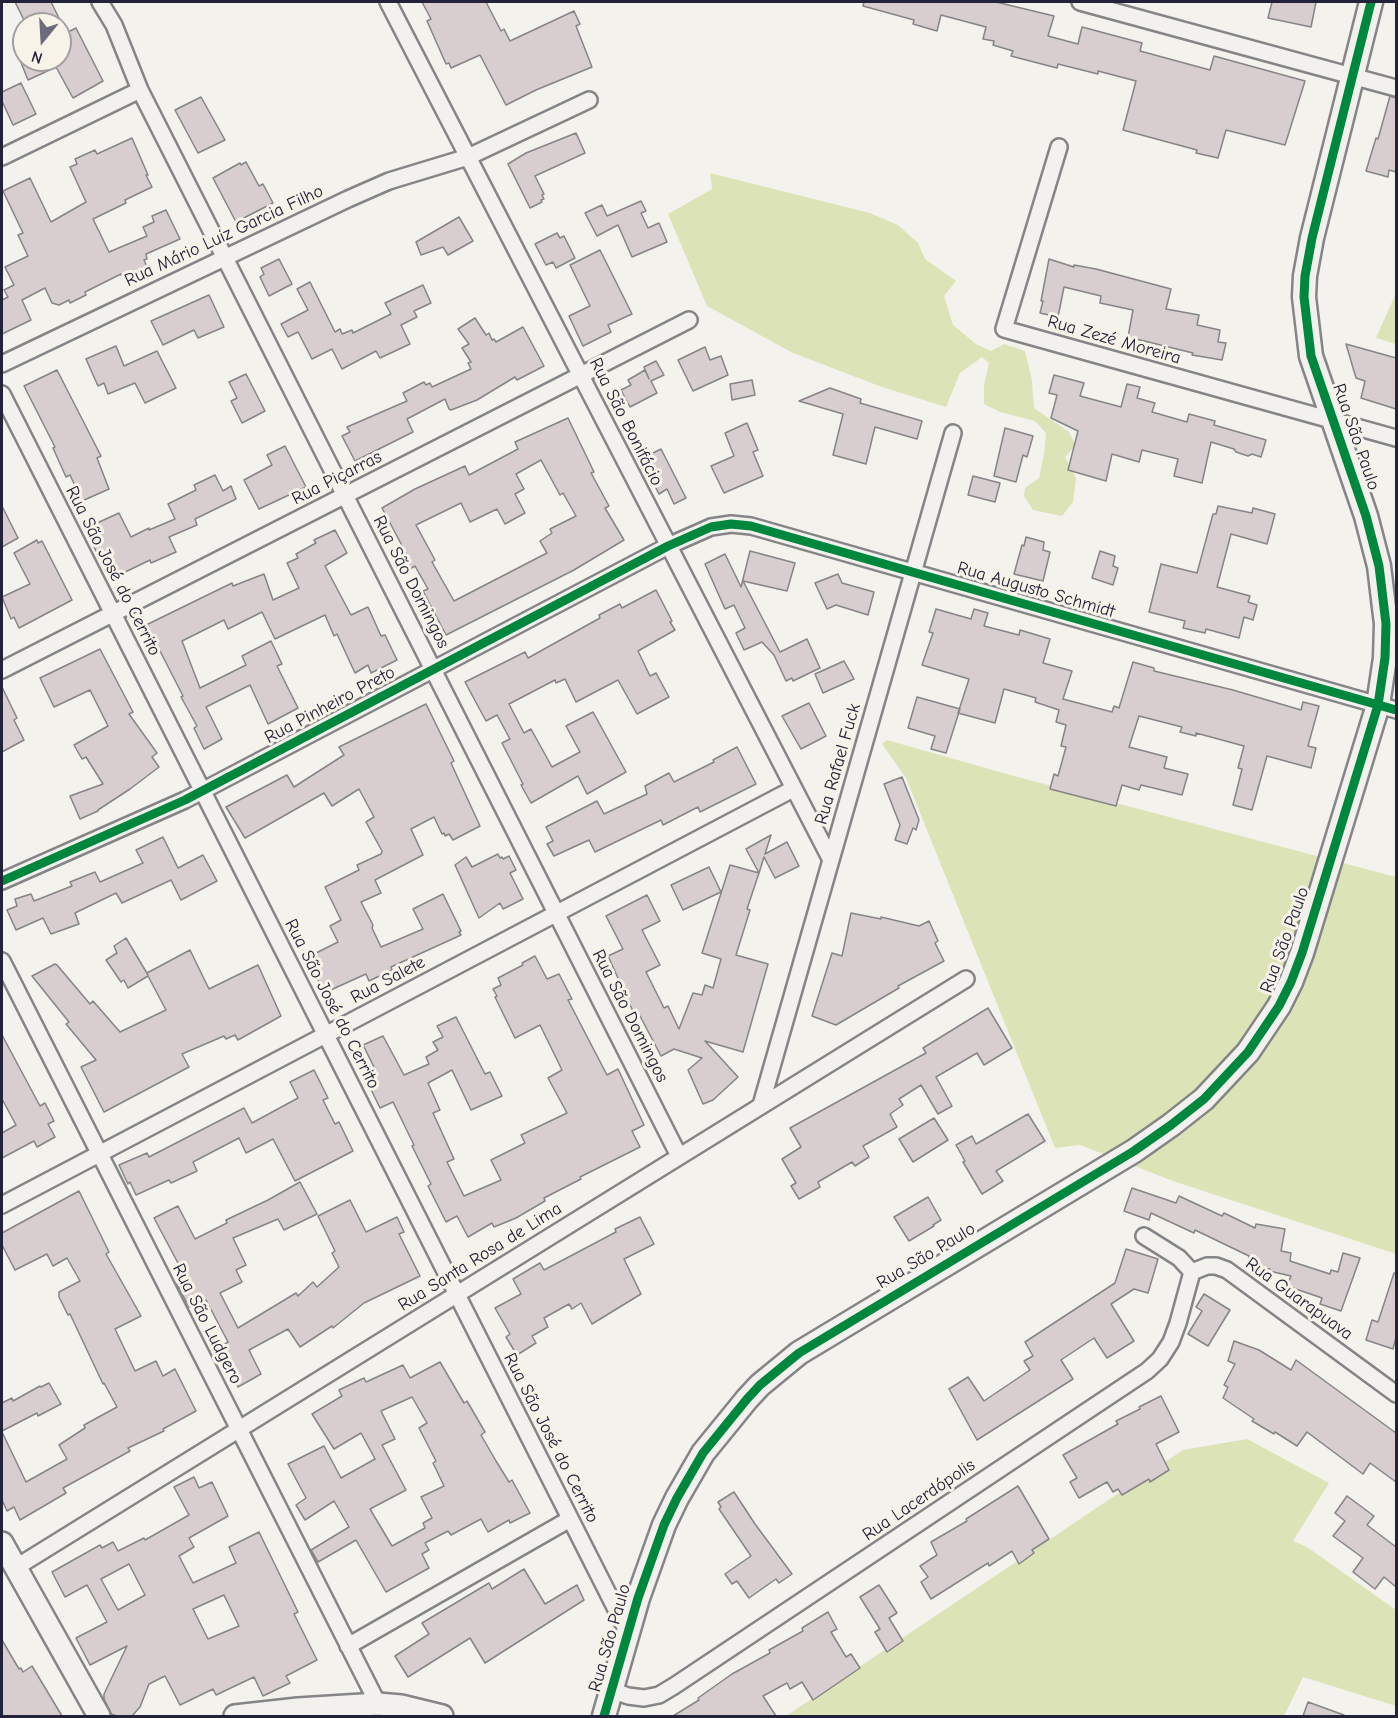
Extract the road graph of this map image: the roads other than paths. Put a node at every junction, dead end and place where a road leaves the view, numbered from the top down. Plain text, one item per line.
1 (100, 2) edge
2 (388, 2) edge
3 (1080, 2) edge
4 (1371, 2) edge
5 (1352, 76) junction
6 (1396, 87) edge
7 (140, 90) junction
8 (589, 100) dead end
9 (1059, 147) dead end
10 (2, 157) edge
11 (468, 157) junction
12 (225, 258) junction
13 (689, 320) dead end
14 (2, 364) edge
15 (580, 376) junction
16 (2, 394) edge
17 (1332, 420) junction
18 (953, 433) dead end
19 (1396, 438) edge
20 (345, 496) junction
21 (668, 546) junction
22 (913, 572) junction
23 (113, 614) junction
24 (2, 670) edge
25 (433, 670) junction
26 (1387, 707) edge
27 (794, 789) junction
28 (202, 791) junction
29 (831, 860) junction
30 (2, 881) edge
31 (556, 914) junction
32 (2, 961) edge
33 (966, 979) dead end
34 (326, 1035) junction
35 (761, 1106) junction
36 (99, 1154) junction
37 (679, 1156) junction
38 (2, 1205) edge
39 (1144, 1236) dead end
40 (1192, 1272) junction
41 (457, 1294) junction
42 (1396, 1394) edge
43 (239, 1429) junction
44 (570, 1519) junction
45 (2, 1543) edge
46 (15, 1568) junction
47 (628, 1633) junction
48 (348, 1646) junction
49 (612, 1690) junction
50 (378, 1704) junction
51 (99, 1716) edge
52 (235, 1716) edge
53 (442, 1716) edge
54 (604, 1716) edge

1 - 7 street, Rua São Domingos
2 - 11 street, Rua São Bonifácio
3 - 5 street
4 - 5 main road, Rua São Paulo
5 - 6 street
5 - 17 main road, Rua São Paulo
7 - 10 street
7 - 12 street, Rua São Domingos
8 - 11 street, Rua Mário Luiz Garcia Filho
9 - 17 street, Rua Zezé Moreira
11 - 12 street, Rua Mário Luiz Garcia Filho
11 - 15 street, Rua São Bonifácio
12 - 14 street, Rua Mário Luiz Garcia Filho
12 - 20 street, Rua São Domingos
13 - 15 street, Rua Piçarras
15 - 20 street, Rua Piçarras
15 - 21 street, Rua São Bonifácio
16 - 23 street, Rua São José do Cerrito
17 - 19 street, Rua Zezé Moreira
17 - 26 main road, Rua São Paulo
18 - 22 street, Rua Rafael Fuck
20 - 23 street, Rua Piçarras
20 - 25 street, Rua São Domingos
21 - 22 street, Rua Augusto Schmidt
21 - 25 street, Rua Pinheiro Preto
21 - 27 street, Rua São Bonifácio
22 - 26 street, Rua Augusto Schmidt
22 - 29 street, Rua Rafael Fuck
23 - 24 street, Rua Piçarras
23 - 28 street, Rua São José do Cerrito
25 - 28 street, Rua Pinheiro Preto
25 - 31 street, Rua São Domingos
26 - 47 main road, Rua São Paulo
27 - 29 street, Rua São Bonifácio
27 - 31 street, Rua Salete
28 - 30 street, Rua Pinheiro Preto
28 - 34 street, Rua São José do Cerrito
29 - 35 street, Rua Rafael Fuck
31 - 34 street, Rua Salete
31 - 37 street, Rua São Domingos
32 - 36 street, Rua São Ludgero
33 - 35 street, Rua Santa Rosa de Lima
34 - 36 street, Rua Salete
34 - 41 street, Rua São José do Cerrito
35 - 37 street, Rua Santa Rosa de Lima
36 - 38 street, Rua Salete
36 - 43 street, Rua São Ludgero
37 - 41 street, Rua Santa Rosa de Lima
39 - 40 street
40 - 42 street, Rua Guarapuava
40 - 49 street, Rua Lacerdópolis
41 - 43 street, Rua Santa Rosa de Lima
41 - 44 street, Rua São José do Cerrito
43 - 46 street, Rua Santa Rosa de Lima
43 - 48 street, Rua São Ludgero
44 - 47 street, Rua São José do Cerrito
44 - 48 street
45 - 46 street
46 - 51 street
47 - 49 main road, Rua São Paulo
48 - 50 street, Rua São Ludgero
49 - 54 main road, Rua São Paulo
50 - 52 street
50 - 53 street

